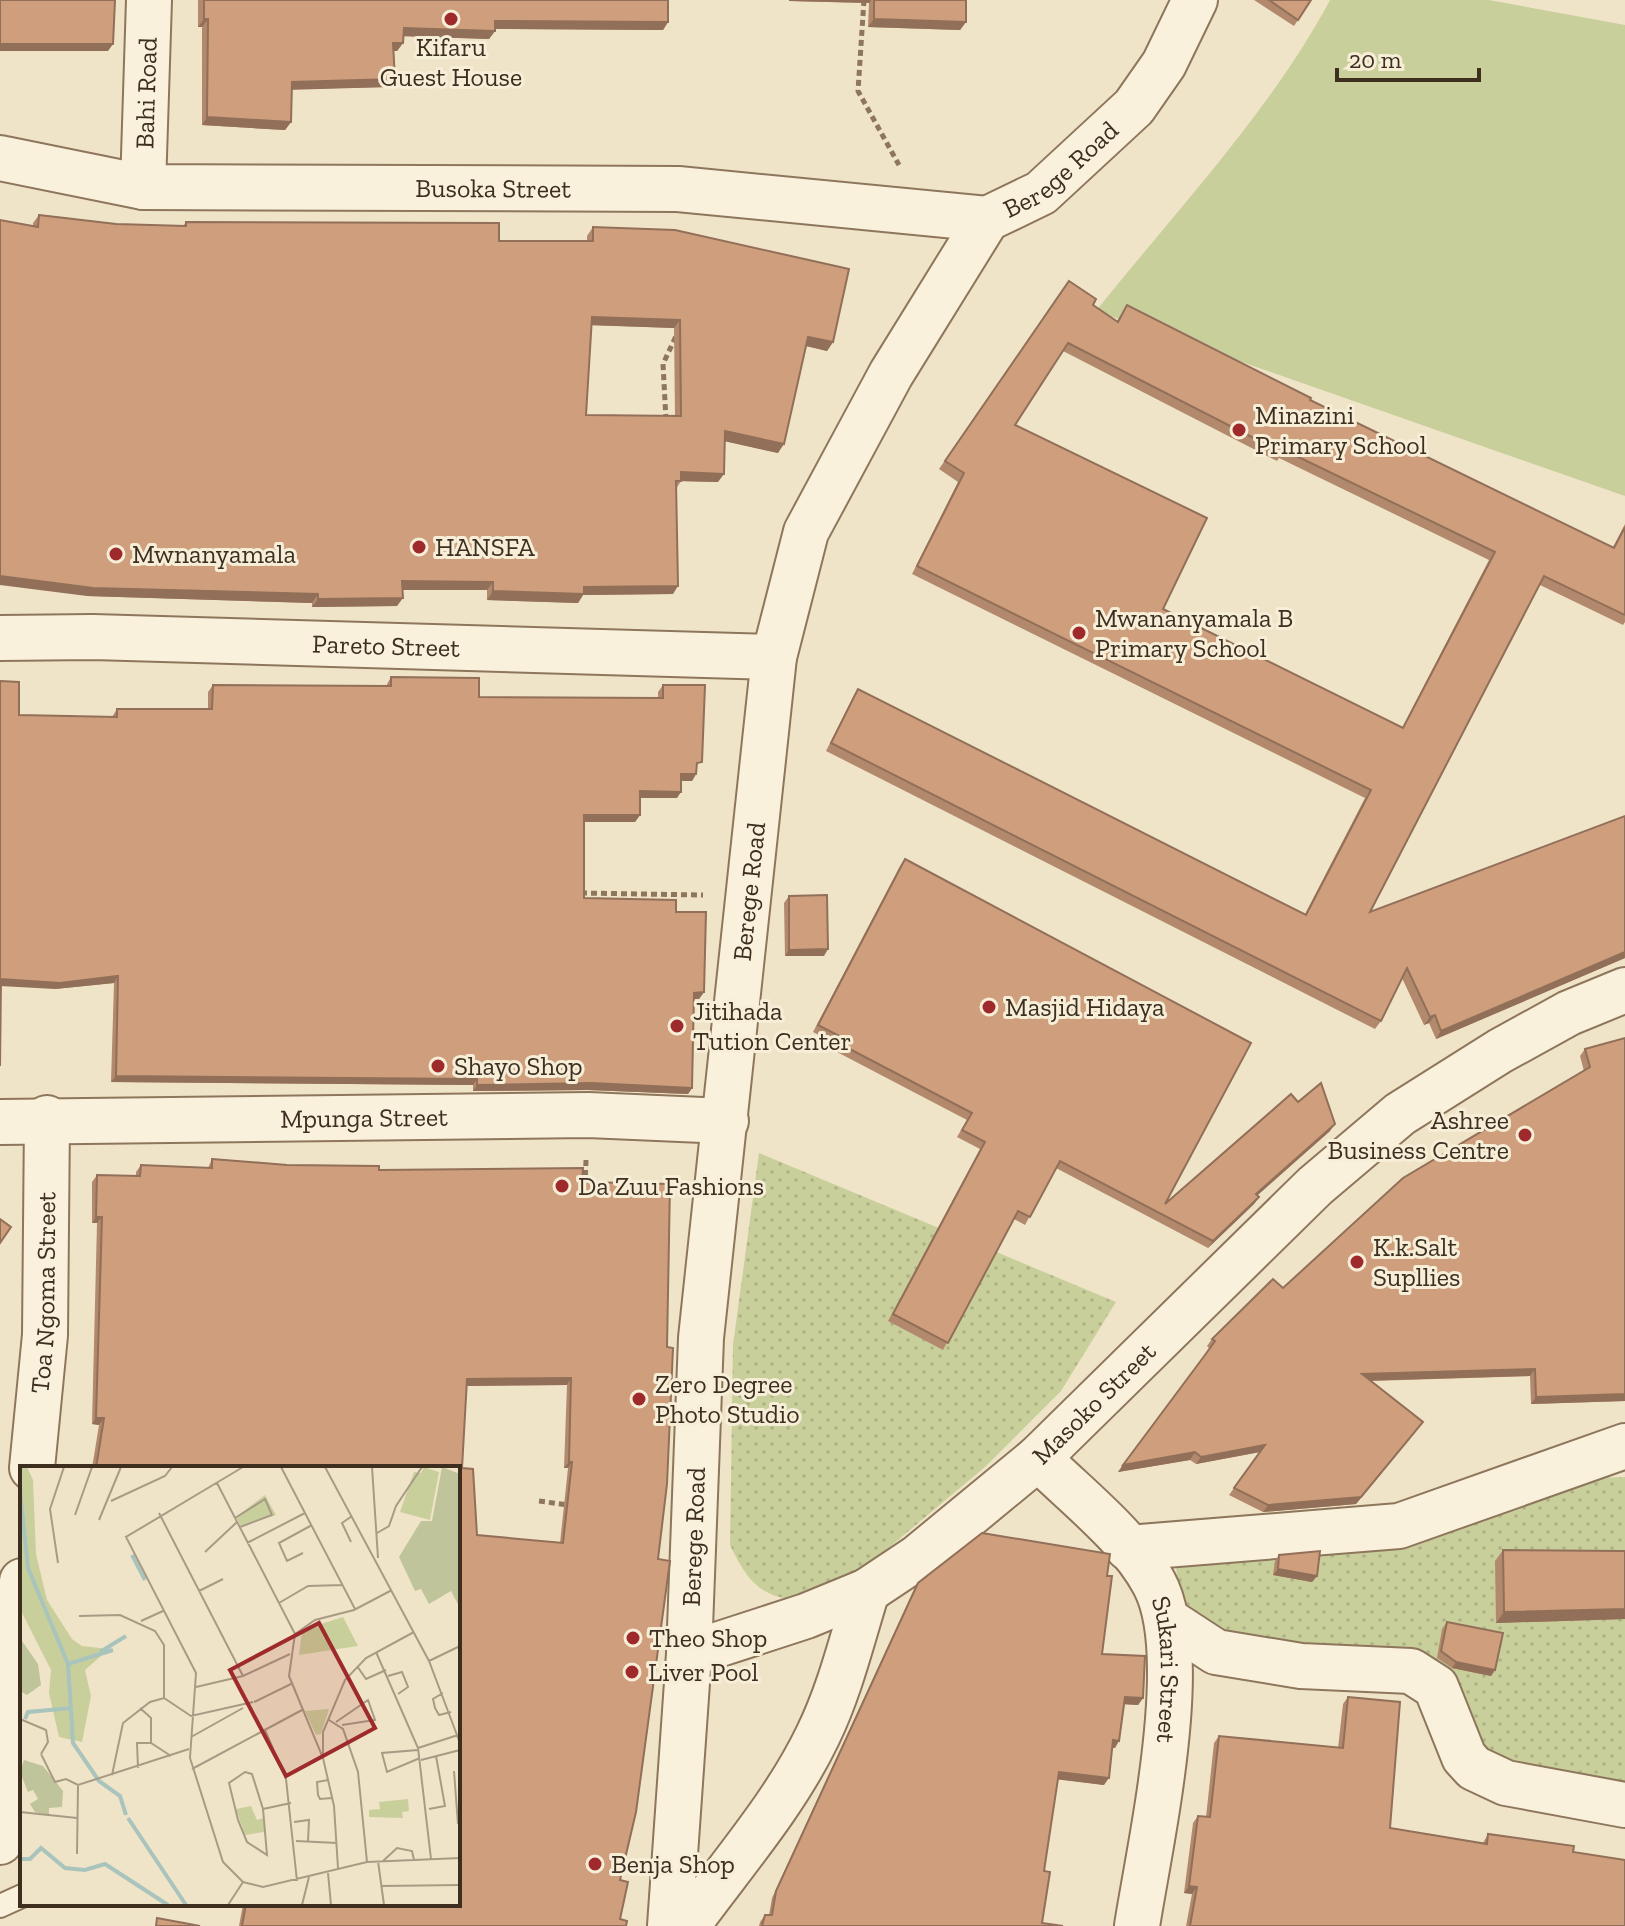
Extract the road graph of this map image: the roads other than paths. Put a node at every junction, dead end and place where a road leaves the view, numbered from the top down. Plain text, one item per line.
1 (149, 0) edge
2 (1195, 0) edge
3 (0, 158) edge
4 (143, 187) junction
5 (987, 219) junction
6 (0, 624) edge
7 (93, 637) junction
8 (0, 638) edge
9 (774, 657) junction
10 (1625, 990) edge
11 (47, 1118) junction
12 (726, 1121) junction
13 (0, 1122) edge
14 (1625, 1446) edge
15 (1038, 1458) junction
16 (32, 1466) edge
17 (1128, 1548) junction
18 (867, 1591) junction
19 (20, 1605) edge
20 (1167, 1620) junction
21 (689, 1654) junction
22 (1625, 1805) edge
23 (0, 1842) edge
24 (20, 1897) edge
25 (0, 1906) edge
26 (670, 1926) edge
27 (687, 1926) edge
28 (1137, 1926) edge

1 - 4 street, Bahi Road
2 - 5 street, Berege Road
3 - 4 street, Busoka Street
4 - 5 street, Busoka Street
5 - 9 street, Berege Road
6 - 7 street
7 - 8 street, Pareto Street
7 - 9 street, Pareto Street
9 - 12 street, Berege Road
10 - 15 street, Masoko Street
11 - 12 street, Mpunga Street
11 - 13 street, Mpunga Street
11 - 16 street, Toa Ngoma Street
12 - 21 street, Berege Road
14 - 17 street
15 - 17 street, Sukari Street
15 - 18 street, Masoko Street
17 - 20 street, Sukari Street
18 - 21 street, Masoko Street
18 - 27 street
19 - 23 street
20 - 22 street
20 - 28 street, Sukari Street
21 - 26 street, Berege Road
24 - 25 lane

